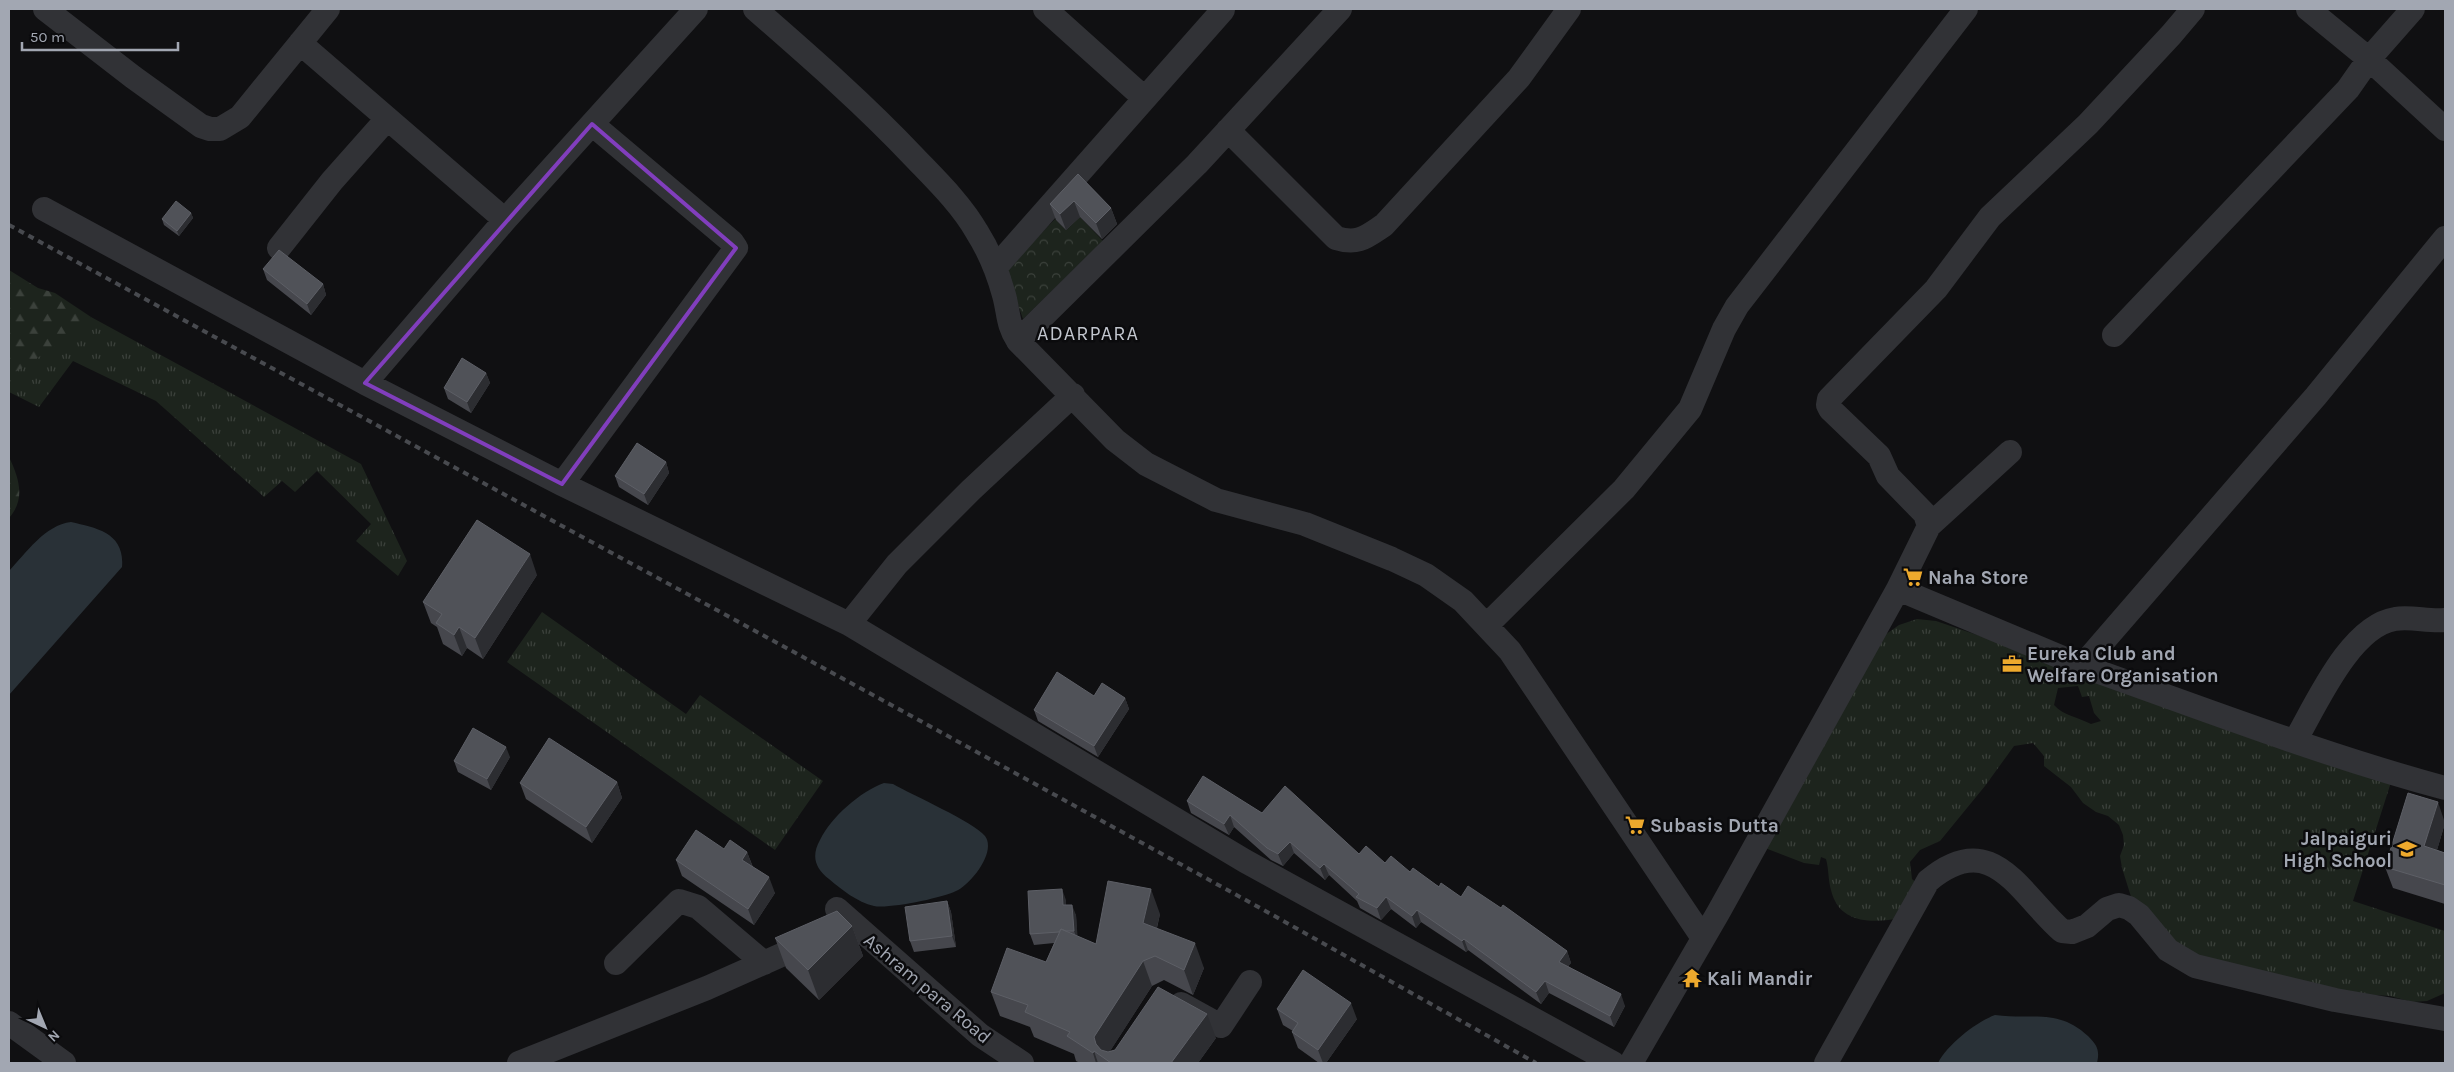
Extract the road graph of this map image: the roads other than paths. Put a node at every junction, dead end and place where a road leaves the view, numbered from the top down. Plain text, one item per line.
1 (44, 9) edge
2 (328, 9) edge
3 (696, 9) edge
4 (755, 9) edge
5 (1045, 9) edge
6 (1340, 9) edge
7 (1569, 9) edge
8 (1966, 9) edge
9 (2192, 9) edge
10 (2308, 9) edge
11 (2413, 9) edge
12 (1223, 10) edge
13 (300, 43) junction
14 (2370, 59) junction
15 (1143, 97) junction
16 (388, 119) junction
17 (592, 124) junction
18 (2445, 129) edge
19 (1228, 130) junction
20 (44, 209) dead end
21 (505, 220) junction
22 (2445, 238) edge
23 (280, 248) edge
24 (995, 268) junction
25 (2114, 335) dead end
26 (1018, 341) junction
27 (365, 383) junction
28 (1073, 395) junction
29 (2010, 452) dead end
30 (562, 484) junction
31 (1929, 526) junction
32 (1898, 589) junction
33 (2445, 620) edge
34 (849, 624) junction
35 (1487, 625) junction
36 (2082, 666) junction
37 (2295, 741) junction
38 (2445, 788) edge
39 (1703, 938) junction
40 (616, 963) dead end
41 (764, 963) junction
42 (1250, 982) dead end
43 (1158, 1002) edge
44 (2445, 1019) edge
45 (9, 1023) edge
46 (519, 1062) edge
47 (64, 1063) edge
48 (1022, 1063) edge
49 (1613, 1063) edge
50 (1631, 1063) edge
51 (1826, 1063) edge

1 - 13 street
2 - 13 street
3 - 17 street
4 - 24 street
5 - 15 street
6 - 19 street
7 - 19 street
8 - 35 street
9 - 31 street
10 - 14 street
11 - 14 street
12 - 15 street
13 - 16 street
14 - 18 street
14 - 25 street
15 - 24 street
16 - 21 street
16 - 23 street
17 - 21 street
17 - 30 street
19 - 26 street
20 - 27 street
21 - 27 street
22 - 36 street
24 - 26 street
26 - 28 street
27 - 30 street
28 - 34 street
28 - 35 street
29 - 31 street
30 - 34 street
31 - 32 street
32 - 36 street
32 - 39 street
33 - 37 street
34 - 49 street
35 - 39 street
36 - 37 street
37 - 38 street
39 - 50 street
40 - 41 street
41 - 46 street
41 - 48 street, Ashram para Road
42 - 43 street
44 - 51 street
45 - 47 street

